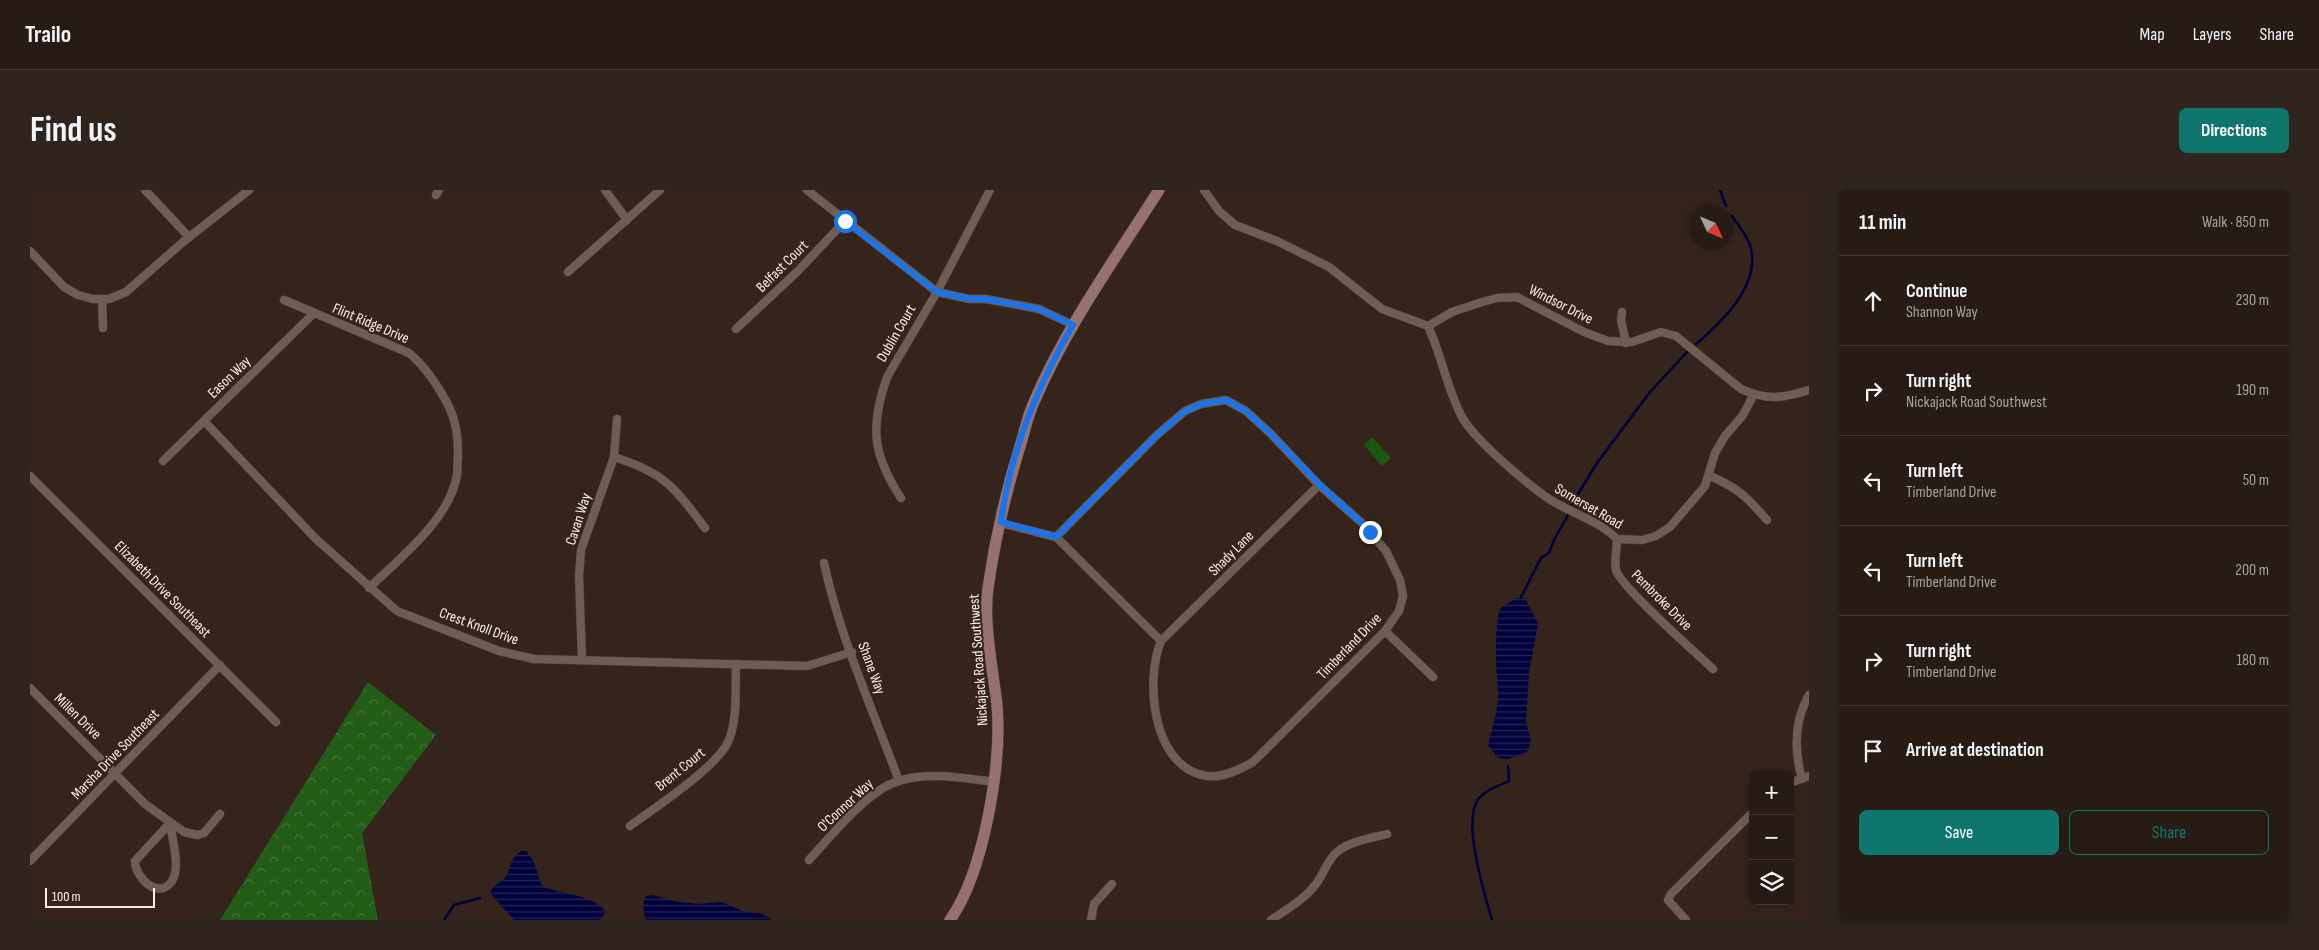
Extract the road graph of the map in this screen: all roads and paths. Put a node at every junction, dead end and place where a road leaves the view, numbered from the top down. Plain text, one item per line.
1 (145, 190) edge
2 (249, 190) edge
3 (605, 190) edge
4 (660, 190) edge
5 (807, 190) edge
6 (990, 190) edge
7 (1159, 190) edge
8 (1204, 190) edge
9 (627, 220) junction
10 (845, 221) junction
11 (189, 237) junction
12 (30, 252) edge
13 (568, 272) dead end
14 (937, 292) junction
15 (102, 299) junction
16 (284, 300) dead end
17 (1622, 312) dead end
18 (314, 314) junction
19 (1073, 325) junction
20 (1428, 326) junction
21 (103, 328) dead end
22 (736, 329) dead end
23 (1626, 343) junction
24 (1809, 390) edge
25 (1754, 394) junction
26 (617, 419) dead end
27 (204, 421) junction
28 (614, 457) junction
29 (163, 461) dead end
30 (30, 476) edge
31 (1710, 476) junction
32 (1319, 484) junction
33 (901, 498) dead end
34 (1766, 520) dead end
35 (1001, 522) junction
36 (706, 528) dead end
37 (1056, 537) junction
38 (1617, 540) junction
39 (824, 563) dead end
40 (369, 588) junction
41 (1385, 631) junction
42 (1161, 642) junction
43 (852, 652) junction
44 (582, 660) junction
45 (736, 664) junction
46 (220, 665) junction
47 (1712, 669) dead end
48 (1433, 677) dead end
49 (30, 688) edge
50 (1809, 695) edge
51 (276, 722) dead end
52 (117, 773) junction
53 (1806, 777) edge
54 (900, 781) junction
55 (995, 782) junction
56 (1794, 782) edge
57 (220, 814) dead end
58 (1750, 815) edge
59 (170, 823) junction
60 (630, 826) dead end
61 (1387, 834) dead end
62 (809, 860) dead end
63 (30, 861) edge
64 (1112, 884) dead end
65 (950, 920) edge
66 (1091, 920) edge
67 (1271, 920) edge
68 (1686, 920) edge

1 - 11 street
2 - 11 street
3 - 9 street
4 - 9 street
5 - 10 street
6 - 14 street, Dublin Court
7 - 19 street, Nickajack Road Southwest
8 - 20 street
9 - 13 street
10 - 14 street
10 - 22 street, Belfast Court
11 - 15 street
12 - 15 street
14 - 19 street
14 - 33 street, Dublin Court
15 - 21 street
16 - 18 street, Flint Ridge Drive
17 - 23 street
18 - 27 street, Eason Way
18 - 40 street, Flint Ridge Drive
19 - 35 street, Nickajack Road Southwest
20 - 23 street, Windsor Drive
20 - 38 street, Somerset Road
23 - 25 street, Windsor Drive
24 - 25 street, Windsor Drive
25 - 31 street, Somerset Road
26 - 28 street, Cavan Way
27 - 29 street, Eason Way
27 - 40 street, Crest Knoll Drive
28 - 36 street
28 - 44 street, Cavan Way
30 - 46 street, Elizabeth Drive Southeast
31 - 34 street
31 - 38 street, Somerset Road
32 - 37 street, Timberland Drive
32 - 41 street, Timberland Drive
32 - 42 street, Shady Lane
35 - 37 street
35 - 55 street, Nickajack Road Southwest
37 - 42 street
38 - 47 street, Pembroke Drive
39 - 43 street, Shane Way
40 - 44 street, Crest Knoll Drive
41 - 42 street, Timberland Drive
41 - 48 street
43 - 45 street, Crest Knoll Drive
43 - 54 street, Shane Way
44 - 45 street, Crest Knoll Drive
45 - 60 street, Brent Court
46 - 51 street, Elizabeth Drive Southeast
46 - 52 street, Marsha Drive Southeast
49 - 52 street, Millen Drive
50 - 53 street
52 - 59 street, Millen Drive
52 - 63 street, Marsha Drive Southeast
53 - 56 street
54 - 55 street, O'Connor Way
54 - 62 street, O'Connor Way
55 - 65 street, Nickajack Road Southwest
57 - 59 street, Millen Drive
58 - 68 street
59 - 59 street
61 - 67 street
64 - 66 street

